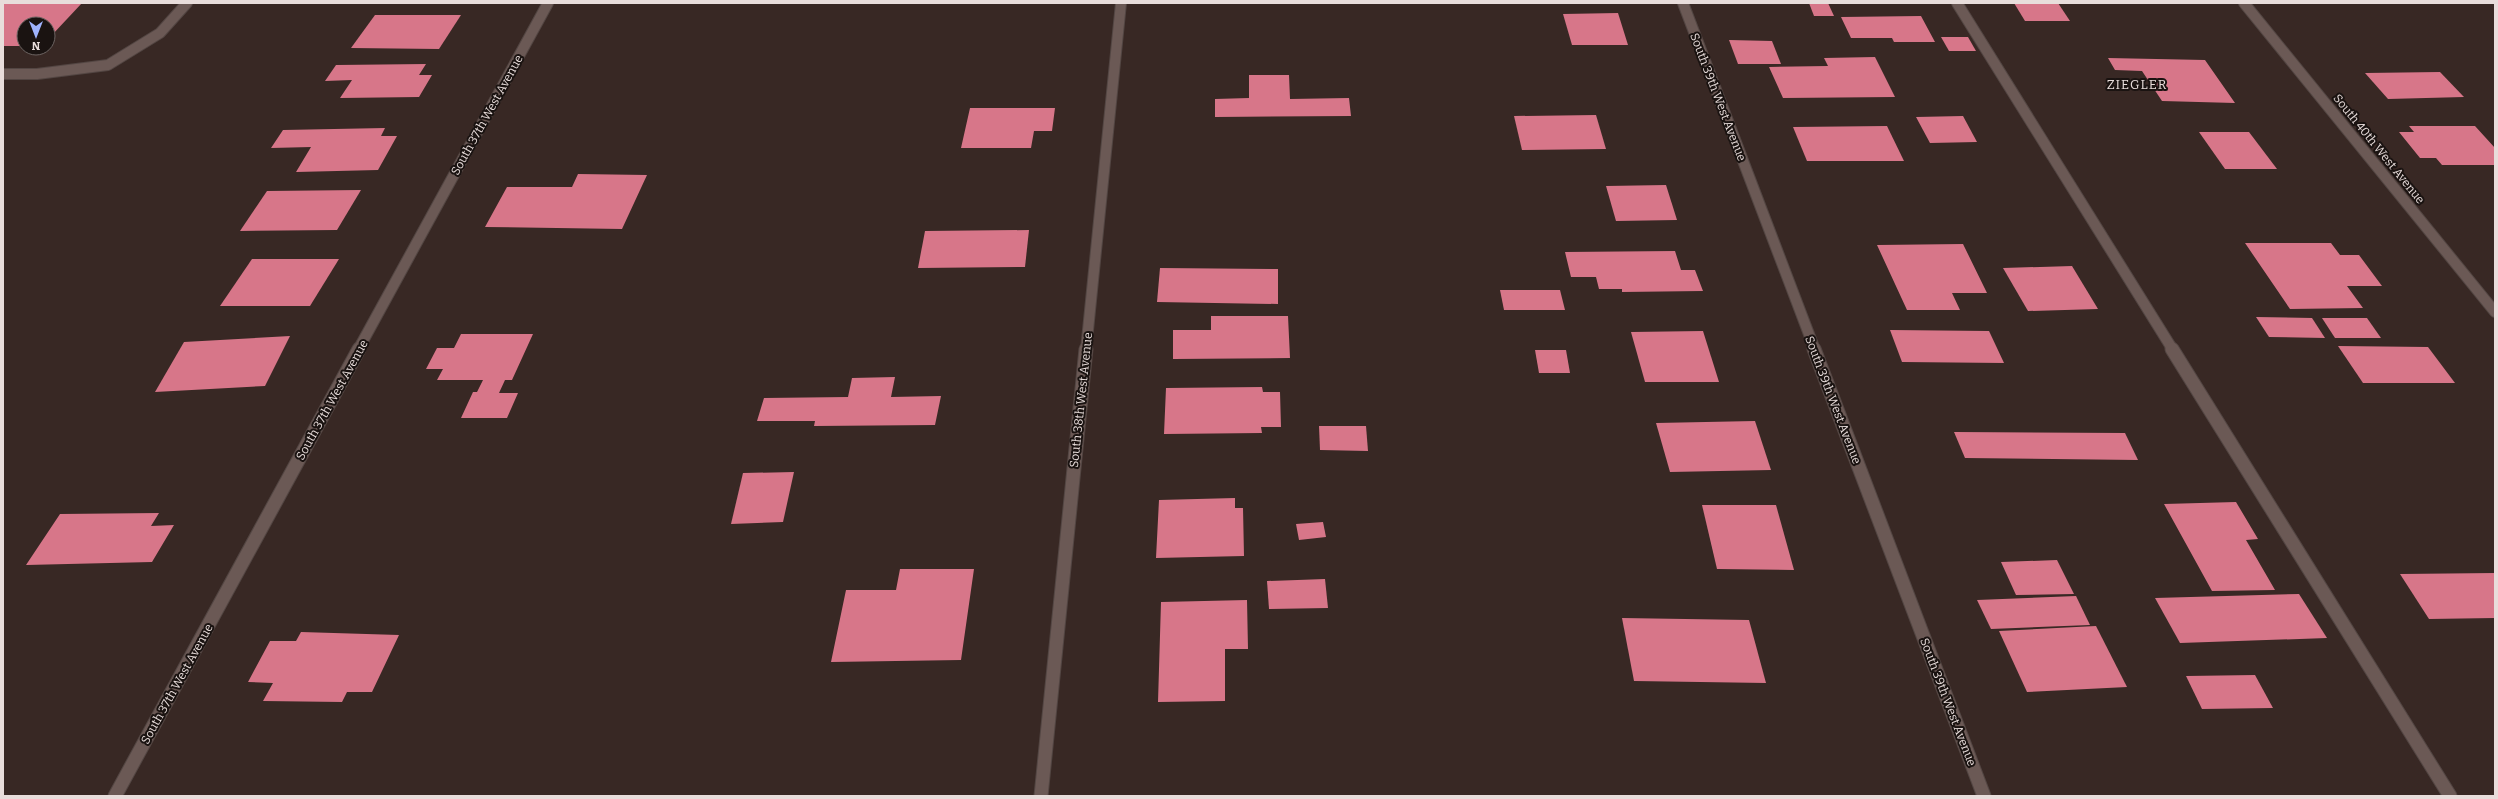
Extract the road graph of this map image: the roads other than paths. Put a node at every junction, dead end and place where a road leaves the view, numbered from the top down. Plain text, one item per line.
1 (186, 3) edge
2 (548, 3) edge
3 (1121, 3) edge
4 (1683, 3) edge
5 (1958, 3) edge
6 (2244, 3) edge
7 (3, 74) edge
8 (2495, 312) edge
9 (115, 796) edge
10 (1041, 796) edge
11 (1984, 796) edge
12 (2450, 796) edge

1 - 7 street
2 - 9 street, South 37th West Avenue
3 - 10 street, South 38th West Avenue
4 - 11 street, South 39th West Avenue
5 - 12 street
6 - 8 street, South 40th West Avenue

